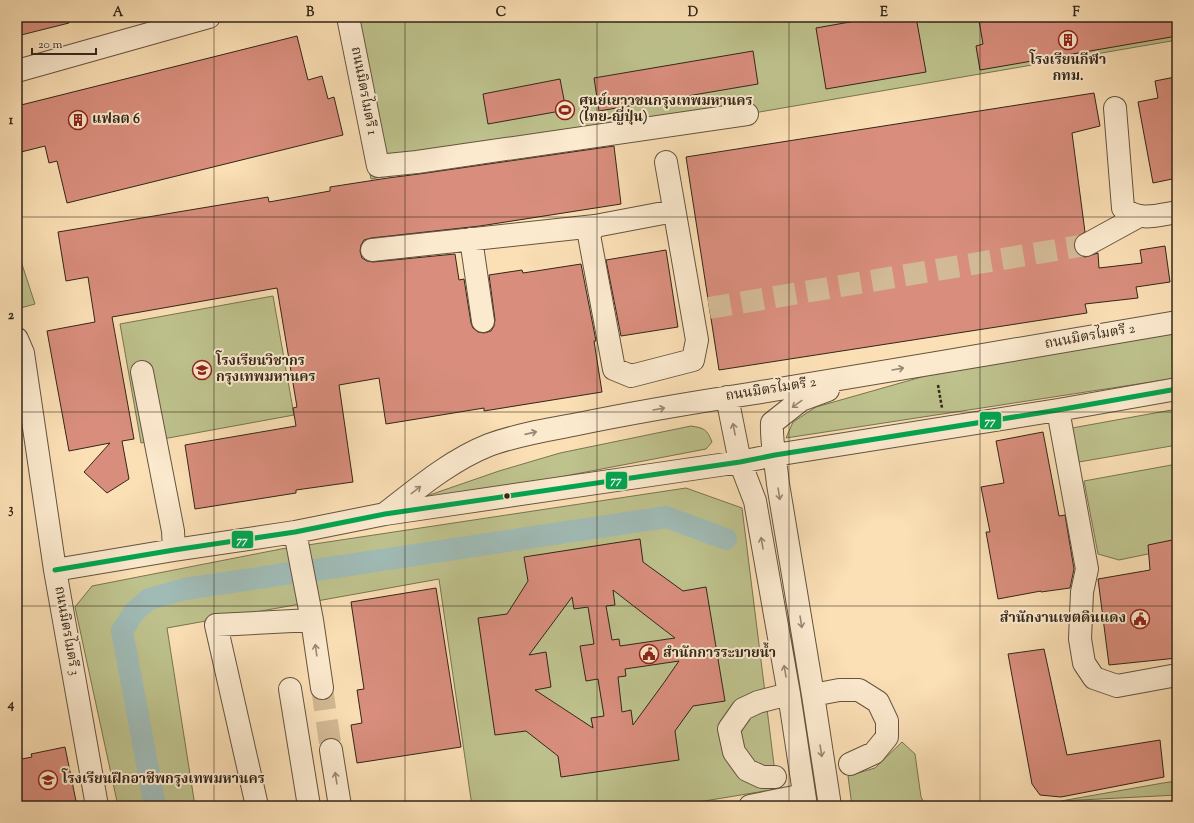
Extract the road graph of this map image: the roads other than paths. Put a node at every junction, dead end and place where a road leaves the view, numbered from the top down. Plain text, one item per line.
1 (209, 17) edge
2 (348, 17) edge
3 (17, 71) edge
4 (1115, 108) dead end
5 (747, 114) dead end
6 (666, 162) dead end
7 (674, 211) junction
8 (1177, 212) edge
9 (1139, 216) junction
10 (595, 226) junction
11 (471, 240) junction
12 (1086, 245) tunnel mouth
13 (372, 250) dead end
14 (483, 322) dead end
15 (1177, 322) edge
16 (17, 339) edge
17 (142, 372) dead end
18 (872, 374) junction
19 (1177, 389) edge
20 (727, 397) junction
21 (1058, 410) junction
22 (775, 455) junction
23 (740, 462) junction
24 (385, 514) junction
25 (295, 532) junction
26 (174, 550) junction
27 (55, 570) junction
28 (312, 620) junction
29 (1177, 675) edge
30 (322, 688) tunnel mouth
31 (290, 689) dead end
32 (789, 694) junction
33 (813, 695) junction
34 (331, 750) tunnel mouth
35 (850, 764) dead end
36 (775, 777) dead end
37 (805, 801) edge
38 (97, 806) edge
39 (257, 806) edge
40 (309, 806) edge
41 (340, 806) edge
42 (750, 806) edge
43 (830, 806) edge

1 - 3 street
2 - 5 street, ถนนมิตรไมตรี 1
4 - 9 street
6 - 7 street
7 - 10 street
7 - 10 street
8 - 9 street
9 - 12 street
10 - 11 street
11 - 13 street
11 - 14 street
18 -> 15 street, ถนนมิตรไมตรี 2
16 - 27 street, ถนนมิตรไมตรี 3
17 - 26 street
18 - 20 street, ถนนมิตรไมตรี 2
18 -> 22 street
19 - 21 street, ถนนมิตรไมตรี 2
23 -> 20 street
24 -> 20 street, ถนนมิตรไมตรี 2
21 - 22 street, ถนนมิตรไมตรี 2
21 - 29 street
22 - 23 street, ถนนมิตรไมตรี 2
22 -> 33 street
23 - 24 street, ถนนมิตรไมตรี 2
32 -> 23 street
24 - 25 street, ถนนมิตรไมตรี 2
25 - 26 street, ถนนมิตรไมตรี 2
25 - 28 street
26 - 27 street, ถนนมิตรไมตรี 2
27 - 38 street, ถนนมิตรไมตรี 3
30 -> 28 street
28 - 39 street
31 - 40 street
32 - 36 street
32 - 37 street
33 - 35 street
33 -> 43 street
41 -> 34 street
37 - 42 street

